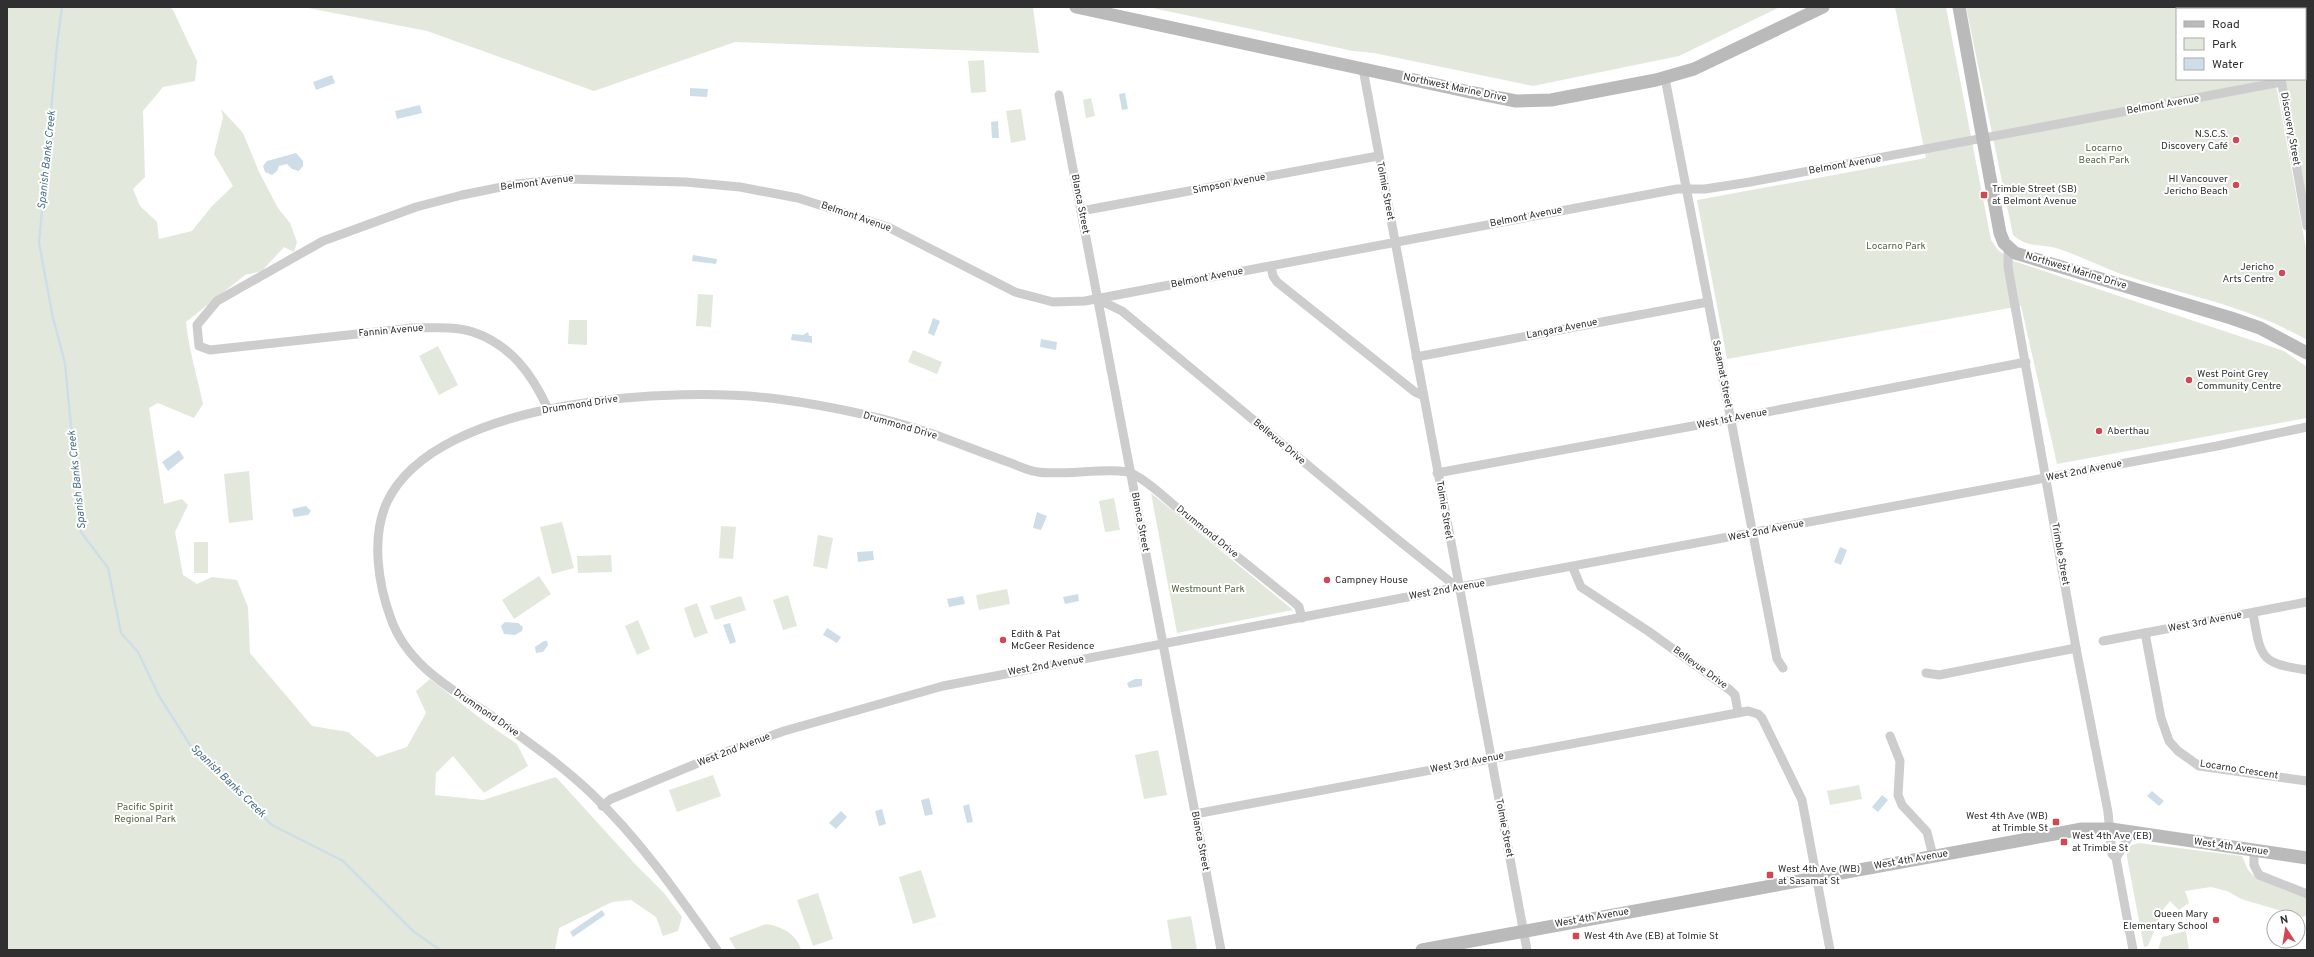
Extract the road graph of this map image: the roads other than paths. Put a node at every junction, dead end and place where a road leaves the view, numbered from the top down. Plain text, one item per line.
1 (1076, 7) edge
2 (1823, 7) edge
3 (1959, 7) edge
4 (1363, 69) junction
5 (1665, 78) junction
6 (2281, 81) edge
7 (1059, 95) dead end
8 (1983, 138) junction
9 (1378, 156) junction
10 (1687, 189) junction
11 (1081, 211) junction
12 (2307, 226) edge
13 (1395, 242) junction
14 (2008, 247) junction
15 (1271, 266) junction
16 (1097, 298) junction
17 (1708, 302) junction
18 (199, 346) joint
19 (2307, 353) edge
20 (1416, 357) junction
21 (2026, 362) junction
22 (1422, 395) junction
23 (548, 409) junction
24 (1731, 419) junction
25 (2307, 427) edge
26 (1130, 472) junction
27 (1437, 473) junction
28 (2047, 478) junction
29 (1753, 533) junction
30 (1573, 568) junction
31 (1458, 588) junction
32 (2307, 602) edge
33 (2253, 612) junction
34 (1302, 618) junction
35 (2145, 633) junction
36 (2103, 641) dead end
37 (1163, 644) junction
38 (2076, 648) junction
39 (1783, 668) dead end
40 (2307, 670) edge
41 (1926, 673) dead end
42 (1738, 712) junction
43 (1890, 736) dead end
44 (1491, 758) junction
45 (2307, 781) edge
46 (602, 806) junction
47 (1195, 814) junction
48 (2111, 830) junction
49 (2132, 832) junction
50 (2254, 851) junction
51 (1933, 856) junction
52 (2116, 858) junction
53 (2307, 858) edge
54 (1817, 877) junction
55 (2307, 894) edge
56 (1524, 931) junction
57 (717, 950) edge
58 (1221, 950) edge
59 (1422, 950) edge
60 (1527, 950) edge
61 (1830, 950) edge
62 (2133, 950) edge

1 - 4 street, Northwest Marine Drive
2 - 5 street, Northwest Marine Drive
3 - 8 street
4 - 5 street, Northwest Marine Drive
4 - 9 street, Tolmie Street
5 - 10 street, Sasamat Street
6 - 8 street, Belmont Avenue
6 - 12 street, Discovery Street
7 - 11 street, Blanca Street
8 - 10 street, Belmont Avenue
8 - 14 street
9 - 11 street, Simpson Avenue
9 - 13 street, Tolmie Street
10 - 13 street, Belmont Avenue
10 - 17 street, Sasamat Street
11 - 16 street, Blanca Street
13 - 15 street, Belmont Avenue
13 - 20 street, Tolmie Street
14 - 19 street, Northwest Marine Drive
14 - 21 street, Trimble Street
15 - 16 street, Belmont Avenue
15 - 22 street
16 - 18 street, Belmont Avenue
16 - 26 street, Blanca Street
16 - 31 street, Bellevue Drive
17 - 20 street, Langara Avenue
17 - 24 street, Sasamat Street
18 - 23 street, Fannin Avenue
20 - 22 street, Tolmie Street
21 - 24 street, West 1st Avenue
21 - 28 street, Trimble Street
22 - 27 street, Tolmie Street
23 - 26 street, Drummond Drive
23 - 46 street, Drummond Drive
24 - 27 street, West 1st Avenue
24 - 29 street, Sasamat Street
25 - 28 street, West 2nd Avenue
26 - 34 street, Drummond Drive
26 - 37 street, Blanca Street
27 - 31 street, Tolmie Street
28 - 29 street, West 2nd Avenue
28 - 38 street, Trimble Street
29 - 30 street, West 2nd Avenue
29 - 39 street, Sasamat Street
30 - 31 street, West 2nd Avenue
30 - 42 street, Bellevue Drive
31 - 34 street, West 2nd Avenue
31 - 44 street, Tolmie Street
32 - 33 street, West 3rd Avenue
33 - 35 street, West 3rd Avenue
33 - 40 street
34 - 37 street, West 2nd Avenue
35 - 36 street, West 3rd Avenue
35 - 45 street, Locarno Crescent
37 - 46 street, West 2nd Avenue
37 - 47 street, Blanca Street
38 - 41 street
38 - 48 street, Trimble Street
42 - 44 street, West 3rd Avenue
42 - 54 street
43 - 51 street
44 - 47 street, West 3rd Avenue
44 - 56 street, Tolmie Street
46 - 57 street, Drummond Drive
47 - 58 street, Blanca Street
48 - 49 street, West 4th Avenue
48 - 51 street, West 4th Avenue
48 - 52 street, Trimble Street
49 - 50 street, West 4th Avenue
49 - 52 street
50 - 53 street, West 4th Avenue
50 - 55 street
51 - 54 street, West 4th Avenue
52 - 62 street, Trimble Street
54 - 56 street, West 4th Avenue
54 - 61 street
56 - 59 street, West 4th Avenue
56 - 60 street, Tolmie Street

